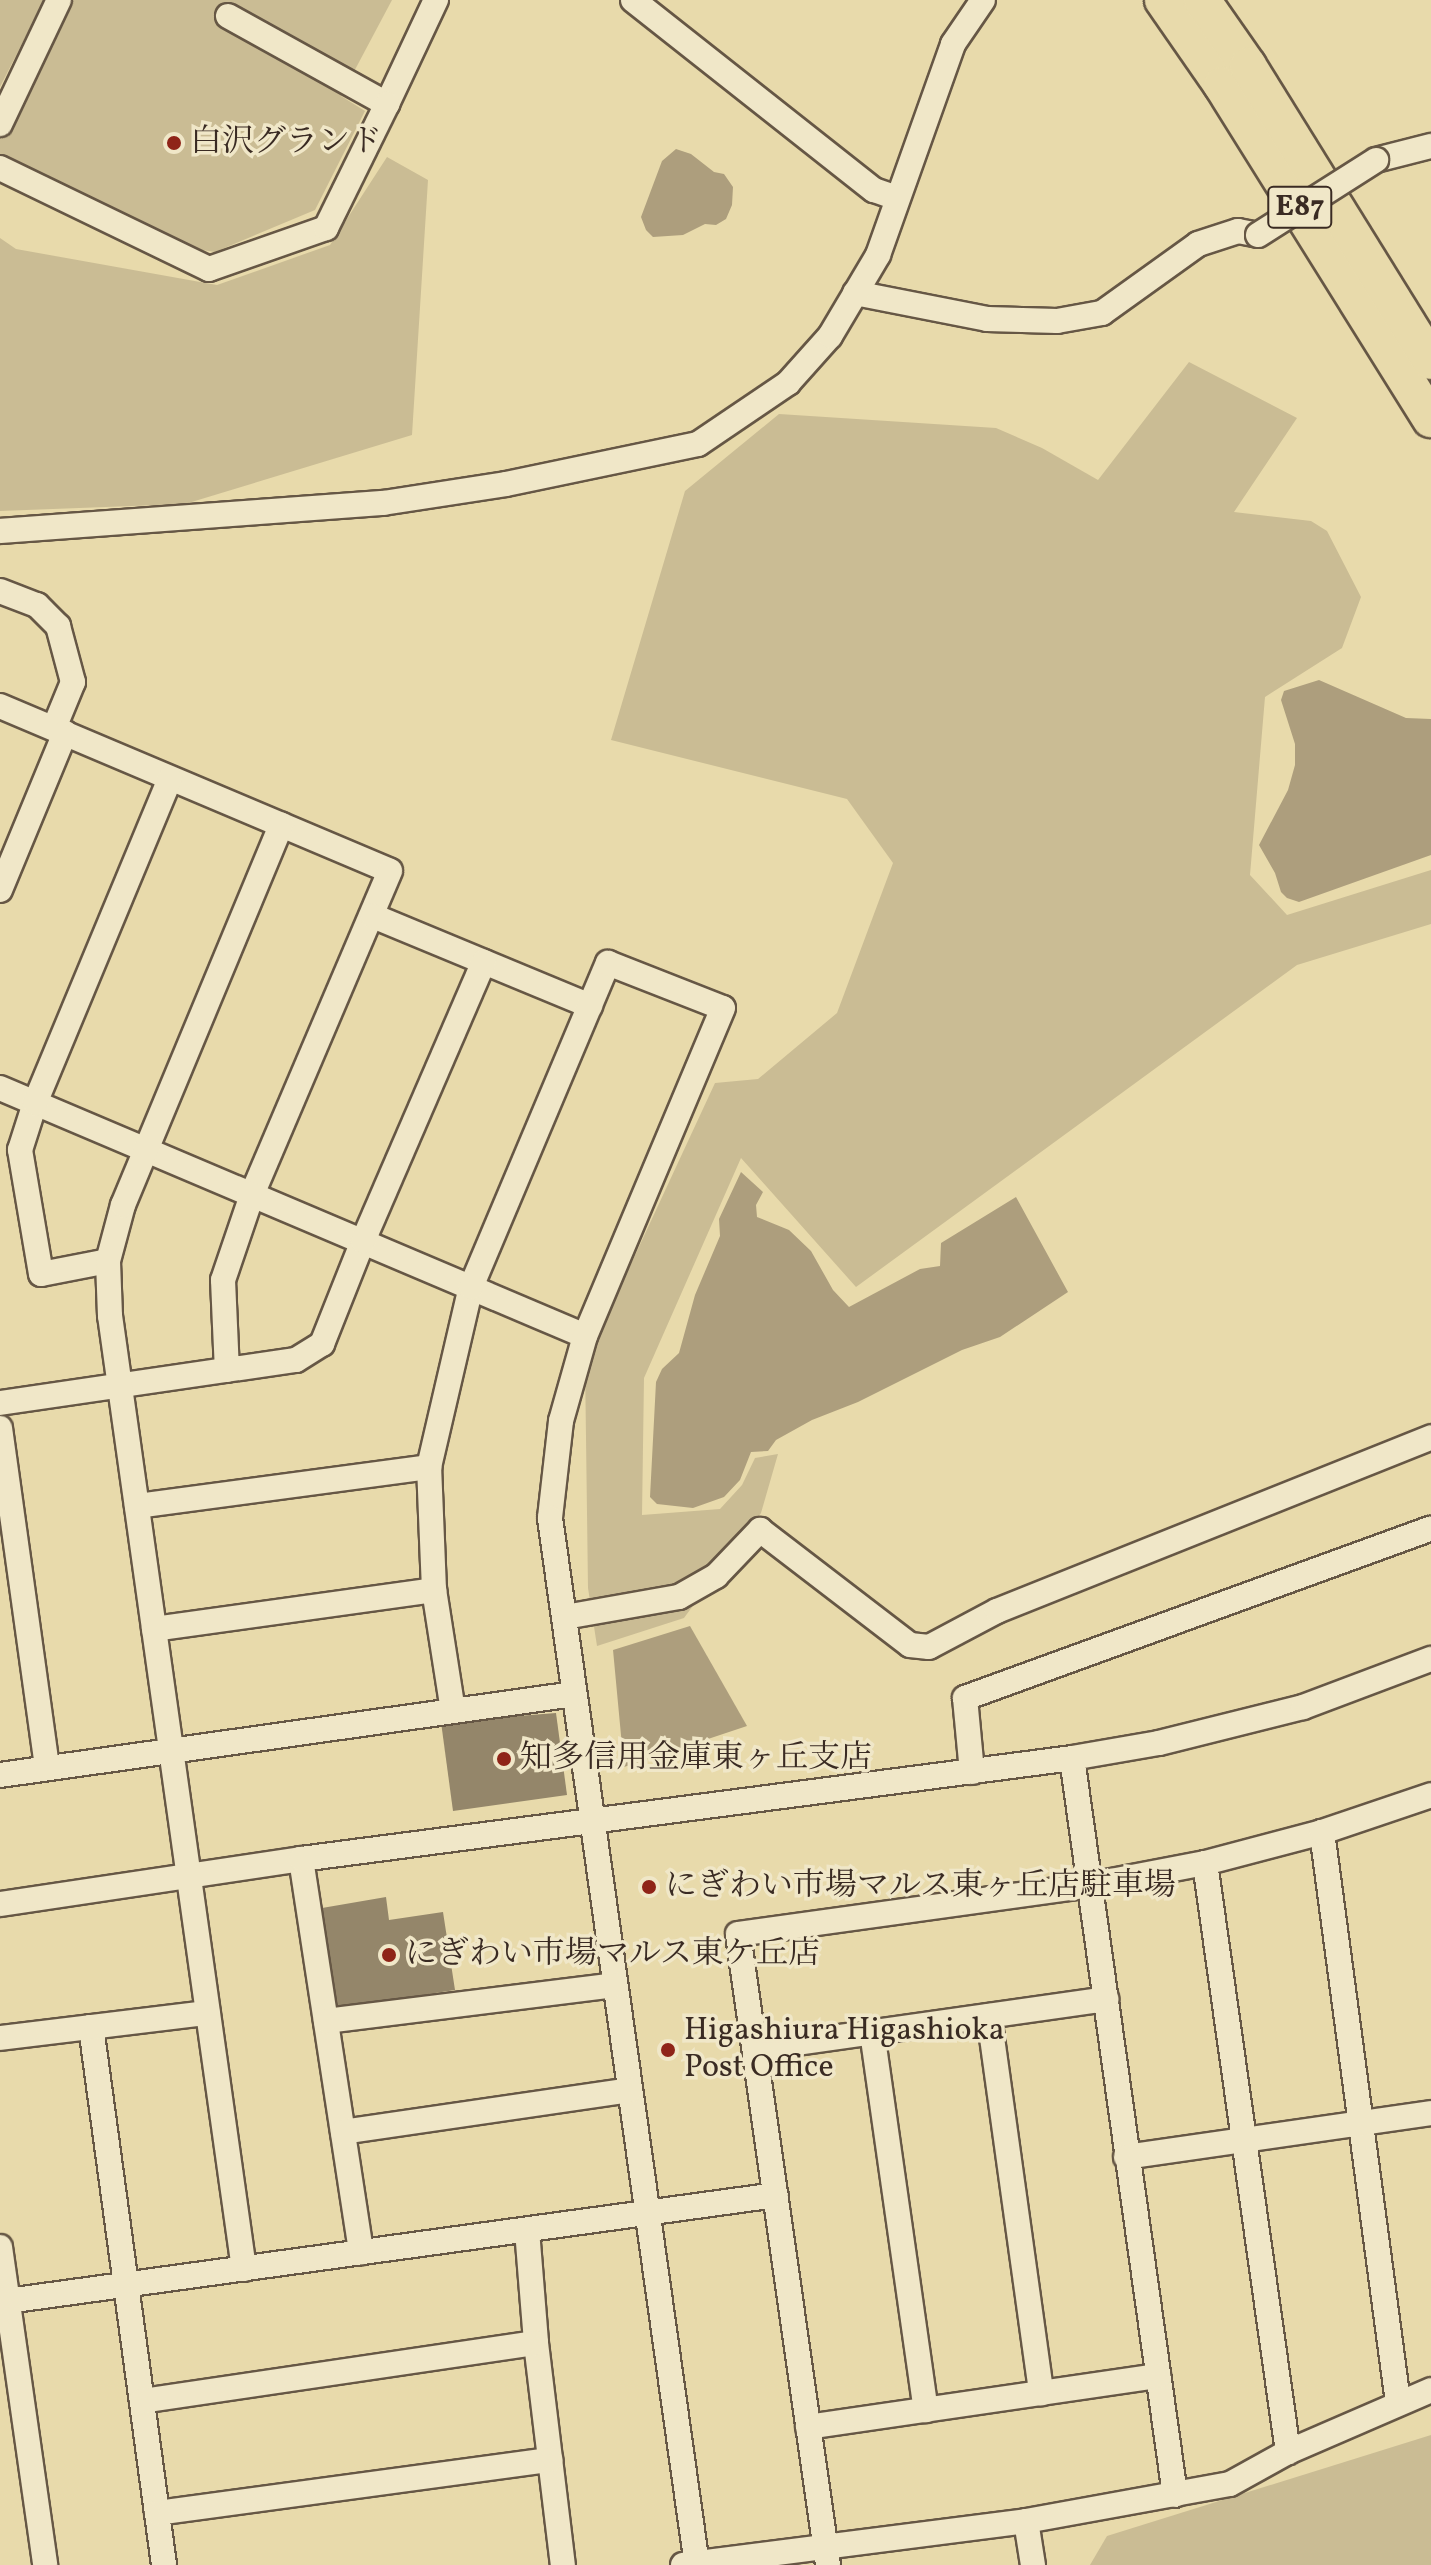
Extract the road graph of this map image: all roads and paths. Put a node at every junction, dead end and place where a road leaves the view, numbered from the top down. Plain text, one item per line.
1 (59, 0) edge
2 (436, 0) edge
3 (633, 0) edge
4 (983, 0) edge
5 (1163, 0) edge
6 (1202, 0) edge
7 (228, 16) dead end
8 (387, 104) junction
9 (0, 124) edge
10 (1431, 146) edge
11 (0, 168) edge
12 (897, 198) junction
13 (855, 293) junction
14 (1431, 361) edge
15 (1431, 419) edge
16 (0, 531) edge
17 (0, 591) edge
18 (0, 706) edge
19 (60, 731) junction
20 (170, 779) junction
21 (281, 825) junction
22 (0, 890) edge
23 (373, 916) junction
24 (484, 962) junction
25 (590, 1006) junction
26 (0, 1088) edge
27 (35, 1103) junction
28 (146, 1150) junction
29 (252, 1195) junction
30 (363, 1241) junction
31 (108, 1261) junction
32 (471, 1287) junction
33 (585, 1336) junction
34 (227, 1370) junction
35 (120, 1385) junction
36 (0, 1403) edge
37 (0, 1428) edge
38 (1431, 1437) edge
39 (429, 1467) junction
40 (137, 1506) junction
41 (1431, 1528) edge
42 (434, 1590) junction
43 (565, 1617) junction
44 (154, 1629) junction
45 (1431, 1659) edge
46 (574, 1694) junction
47 (453, 1711) junction
48 (171, 1751) junction
49 (1072, 1758) junction
50 (47, 1768) junction
51 (972, 1772) junction
52 (0, 1775) edge
53 (1431, 1796) edge
54 (592, 1824) junction
55 (1322, 1832) junction
56 (301, 1859) junction
57 (1205, 1863) junction
58 (188, 1874) junction
59 (1090, 1885) junction
60 (0, 1904) edge
61 (615, 1985) junction
62 (1106, 1999) junction
63 (208, 2013) junction
64 (989, 2016) junction
65 (326, 2021) junction
66 (91, 2027) junction
67 (872, 2032) junction
68 (0, 2038) edge
69 (755, 2049) junction
70 (630, 2090) junction
71 (1431, 2113) edge
72 (1361, 2123) junction
73 (343, 2132) junction
74 (1244, 2140) junction
75 (1126, 2157) junction
76 (776, 2195) junction
77 (647, 2213) junction
78 (527, 2230) junction
79 (0, 2247) edge
80 (361, 2252) junction
81 (244, 2269) junction
82 (126, 2285) junction
83 (4, 2302) edge
84 (536, 2343) junction
85 (1158, 2376) junction
86 (1431, 2390) edge
87 (1041, 2393) junction
88 (142, 2401) junction
89 (1398, 2402) junction
90 (926, 2410) junction
91 (808, 2427) junction
92 (1288, 2452) junction
93 (550, 2460) junction
94 (1175, 2495) junction
95 (157, 2513) junction
96 (1026, 2521) junction
97 (827, 2555) edge
98 (691, 2564) edge
99 (45, 2565) edge
100 (164, 2565) edge
101 (563, 2565) edge
102 (1033, 2565) edge

1 - 9 street
2 - 8 street
3 - 12 street
4 - 12 street
5 - 15 highway, E87
6 - 14 highway, E87
7 - 8 street
8 - 11 street
10 - 13 street, bridge
12 - 13 street
13 - 16 street
17 - 19 street
18 - 19 street
19 - 20 street
19 - 22 street
20 - 21 street
20 - 27 street
21 - 23 street
21 - 28 street
23 - 24 street
23 - 29 street
24 - 25 street
24 - 30 street
25 - 32 street
25 - 33 street
26 - 27 street
27 - 28 street
27 - 31 street
28 - 29 street
28 - 31 street
29 - 30 street
29 - 34 street
30 - 32 street
30 - 34 street
31 - 35 street
32 - 33 street
32 - 39 street
33 - 43 street
34 - 35 street
35 - 36 street
35 - 40 street
37 - 50 street
38 - 43 street
39 - 40 street
39 - 42 street
40 - 44 street
41 - 51 street
42 - 44 street
42 - 47 street
43 - 46 street
44 - 48 street
45 - 49 street
46 - 47 street
46 - 54 street
47 - 48 street
48 - 50 street
48 - 58 street
49 - 51 street
49 - 59 street
50 - 52 street
51 - 54 street
53 - 55 street
54 - 56 street
54 - 61 street
55 - 57 street
55 - 72 street
56 - 58 street
56 - 65 street
57 - 59 street
57 - 74 street
58 - 60 street
58 - 63 street
59 - 62 street
59 - 69 street
61 - 65 street
61 - 70 street
62 - 64 street
62 - 75 street
63 - 66 street
63 - 81 street
64 - 67 street
64 - 87 street
65 - 73 street
66 - 68 street
66 - 82 street
67 - 69 street
67 - 90 street
69 - 76 street
70 - 73 street
70 - 77 street
71 - 72 street
72 - 74 street
72 - 89 street
73 - 80 street
74 - 75 street
74 - 92 street
75 - 85 street
76 - 77 street
76 - 91 street
77 - 78 street
77 - 98 street
78 - 80 street
78 - 84 street
79 - 83 street
80 - 81 street
81 - 82 street
82 - 83 street
82 - 88 street
83 - 99 street
84 - 88 street
84 - 93 street
85 - 87 street
85 - 94 street
86 - 89 street
87 - 90 street
88 - 95 street
89 - 92 street
90 - 91 street
91 - 97 street
92 - 94 street
93 - 95 street
93 - 101 street
94 - 96 street
95 - 100 street
96 - 97 street
96 - 102 street
97 - 98 street

